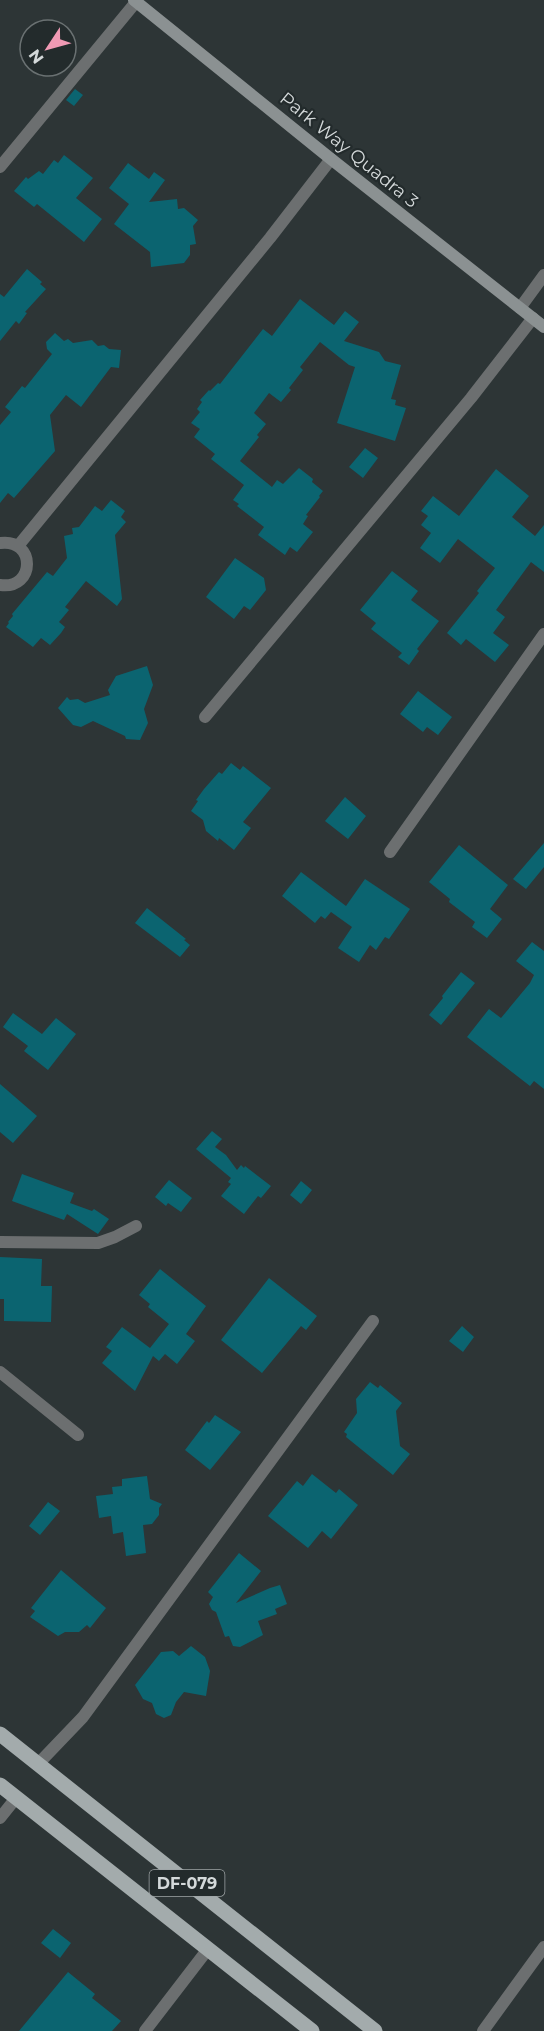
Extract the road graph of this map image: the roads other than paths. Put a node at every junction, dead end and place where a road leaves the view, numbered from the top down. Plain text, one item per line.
1 (135, 1) edge
2 (331, 159) junction
3 (0, 167) edge
4 (544, 275) edge
5 (520, 308) junction
6 (533, 318) junction
7 (544, 327) edge
8 (0, 543) edge
9 (18, 546) junction
10 (0, 585) edge
11 (544, 634) edge
12 (205, 717) dead end
13 (390, 852) dead end
14 (136, 1226) dead end
15 (0, 1242) edge
16 (373, 1321) dead end
17 (1, 1375) edge
18 (78, 1435) dead end
19 (0, 1734) edge
20 (38, 1764) junction
21 (0, 1785) edge
22 (16, 1798) junction
23 (0, 1818) edge
24 (544, 1947) edge
25 (208, 1949) junction
26 (145, 2031) edge
27 (312, 2031) edge
28 (375, 2031) edge
29 (483, 2031) edge

1 - 2 street, Park Way Quadra 3
1 - 3 street
2 - 5 street, Park Way Quadra 3
2 - 9 street
4 - 5 street
5 - 6 street, Park Way Quadra 3
6 - 7 street, Park Way Quadra 3
6 - 12 street
8 - 9 street
9 - 10 street
11 - 13 street
14 - 15 street
16 - 20 street
17 - 18 street
19 - 20 main road, DF-079
20 - 28 main road, DF-079
21 - 22 main road, DF-079
22 - 23 street
22 - 25 main road, DF-079
24 - 29 street
25 - 26 street
25 - 27 main road, DF-079

